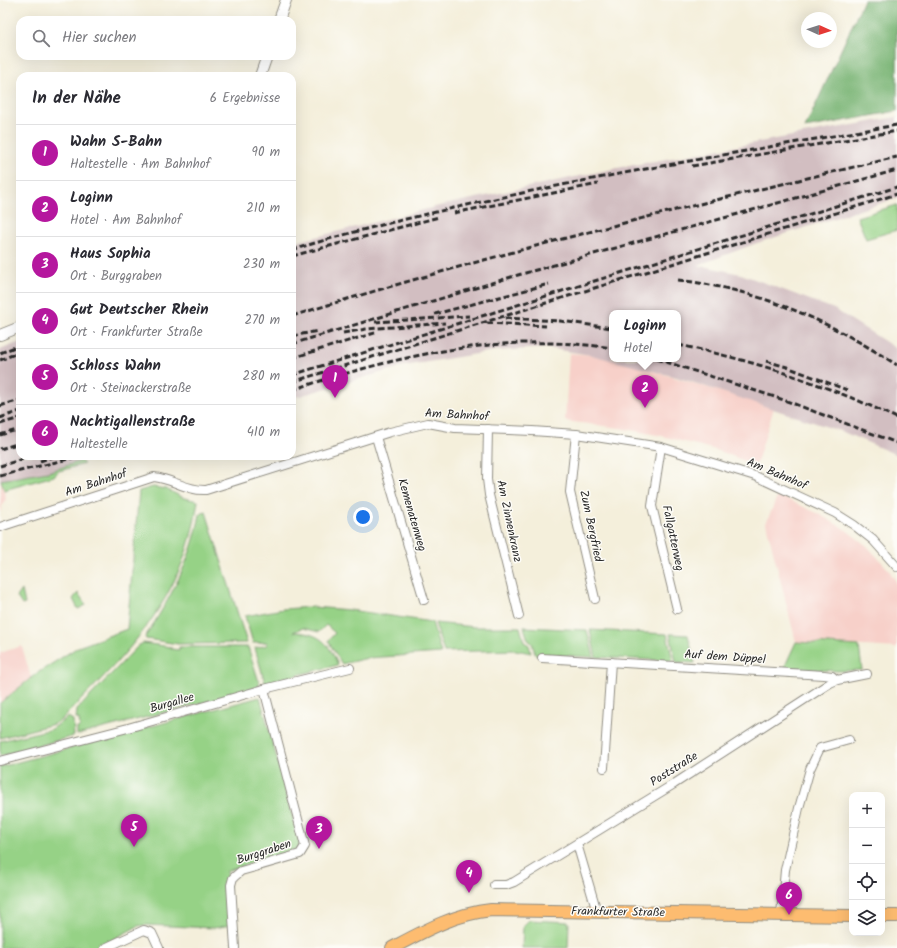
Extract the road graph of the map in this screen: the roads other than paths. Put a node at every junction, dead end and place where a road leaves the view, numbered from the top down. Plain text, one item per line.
1 (286, 0) edge
2 (280, 16) edge
3 (266, 60) edge
4 (261, 72) edge
5 (16, 329) edge
6 (0, 335) edge
7 (488, 428) junction
8 (576, 434) junction
9 (376, 437) junction
10 (661, 447) junction
11 (0, 527) edge
12 (897, 567) edge
13 (595, 598) dead end
14 (424, 600) dead end
15 (676, 609) dead end
16 (519, 616) dead end
17 (542, 658) dead end
18 (611, 662) junction
19 (350, 668) dead end
20 (867, 674) dead end
21 (837, 680) junction
22 (264, 689) junction
23 (849, 740) dead end
24 (0, 761) edge
25 (604, 768) dead end
26 (577, 844) junction
27 (494, 885) dead end
28 (597, 912) junction
29 (781, 915) junction
30 (849, 916) edge
31 (885, 916) edge
32 (897, 916) edge
33 (105, 948) edge
34 (159, 948) edge
35 (235, 948) edge
36 (392, 948) edge

1 - 2 street
3 - 4 street
5 - 6 street
7 - 8 street, Am Bahnhof
7 - 9 street, Am Bahnhof
7 - 16 street, Am Zinnenkranz
8 - 10 street, Am Bahnhof
8 - 13 street, Zum Bergfried
9 - 11 street, Am Bahnhof
9 - 14 street, Kemenatenweg
10 - 12 street, Am Bahnhof
10 - 15 street, Fallgatterweg
17 - 18 street, Auf dem Düppel
18 - 21 street, Auf dem Düppel
18 - 25 street
19 - 22 street, Burgallee
20 - 21 street, Poststraße
21 - 26 street, Poststraße
22 - 24 street, Burgallee
22 - 35 street, Burggraben
23 - 29 street
26 - 27 street, Poststraße
26 - 28 street
28 - 29 main road, Frankfurter Straße
28 - 36 main road, Frankfurter Straße
29 - 30 main road, Frankfurter Straße
31 - 32 main road
33 - 34 street

